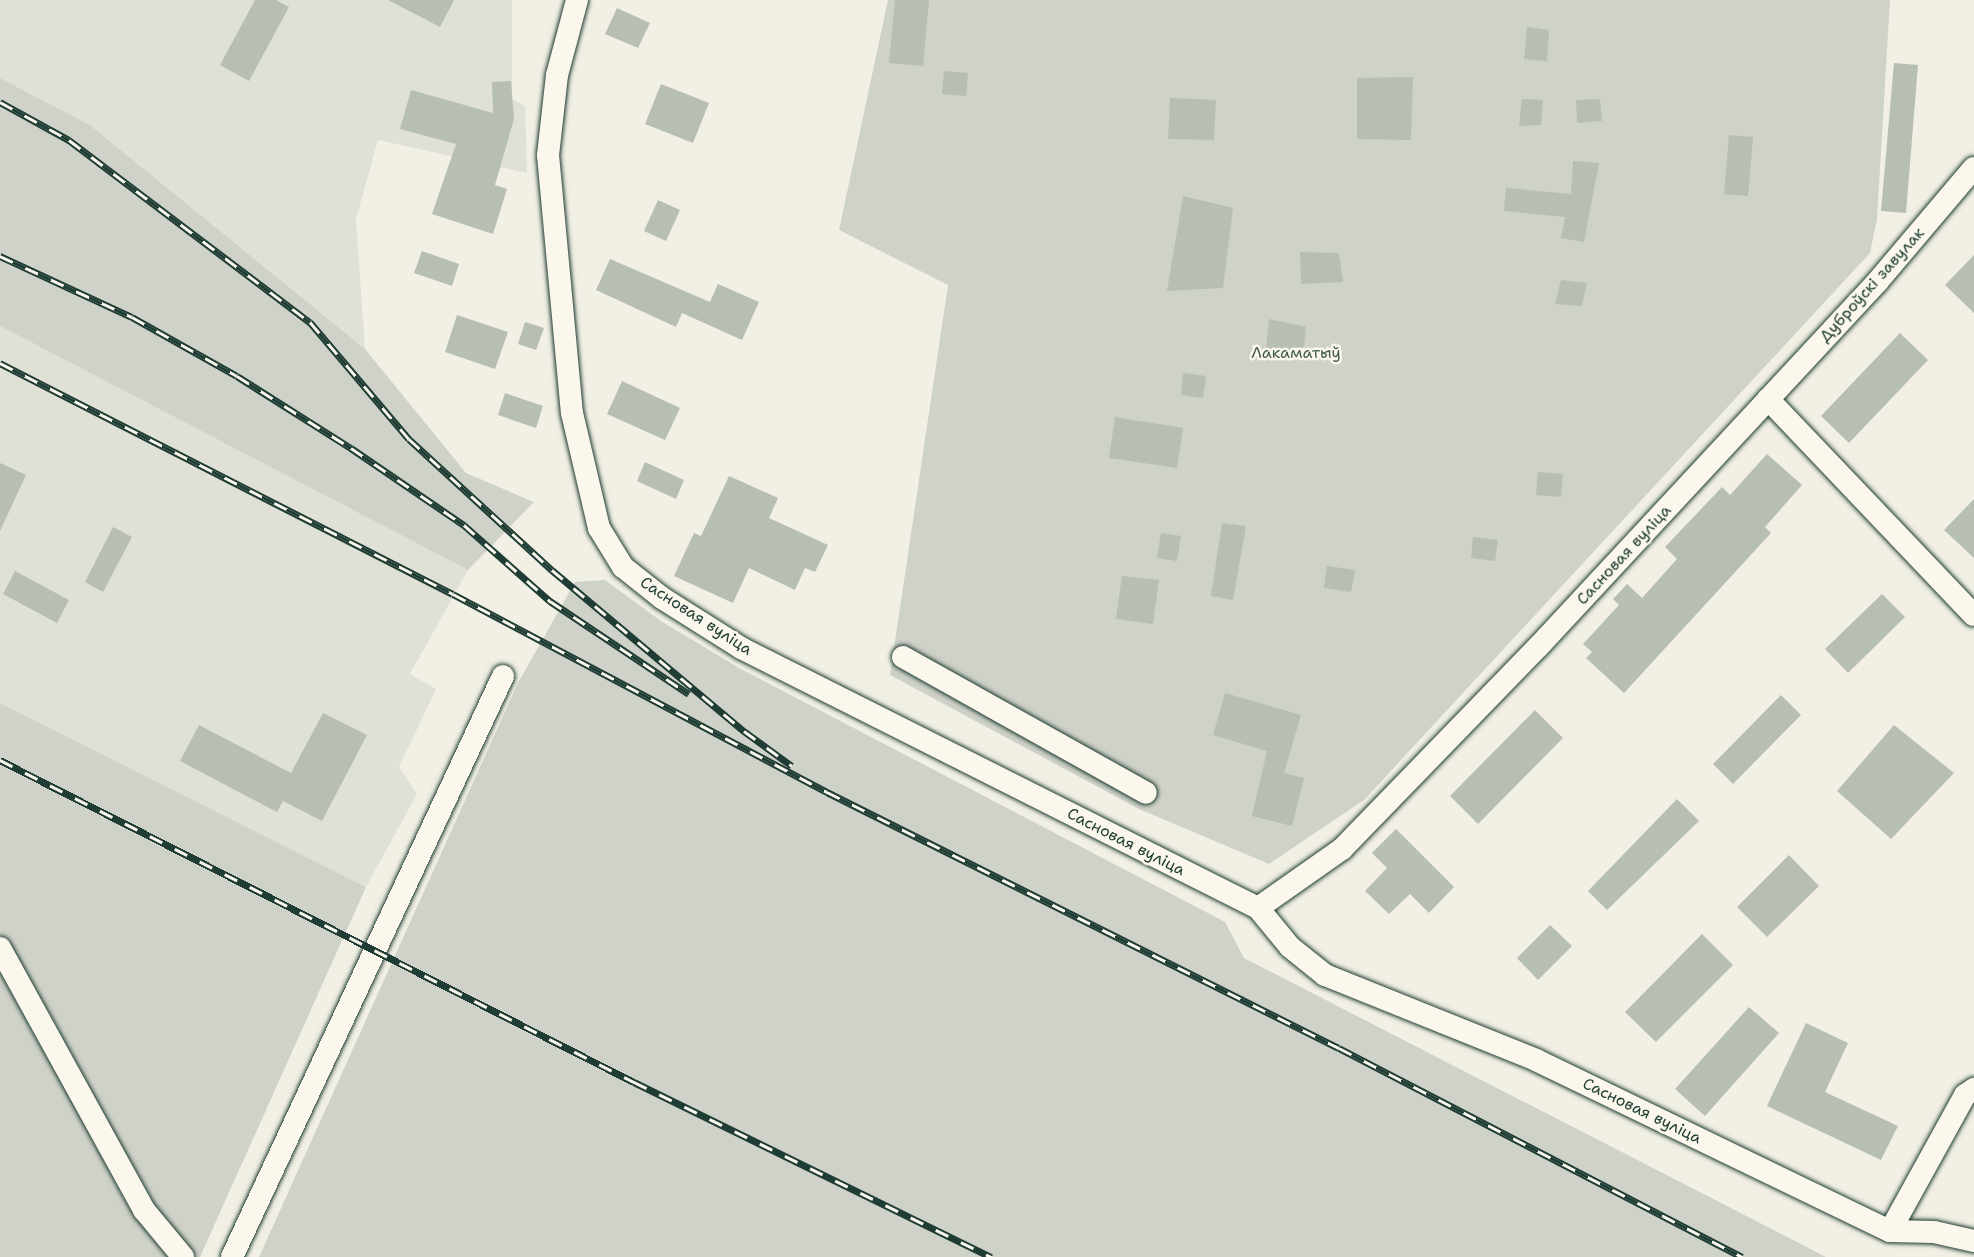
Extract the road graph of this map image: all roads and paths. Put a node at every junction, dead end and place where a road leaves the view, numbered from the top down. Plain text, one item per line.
1 (577, 0) edge
2 (1974, 168) edge
3 (1768, 399) junction
4 (1974, 615) edge
5 (903, 657) dead end
6 (503, 676) dead end
7 (1146, 793) dead end
8 (1258, 908) junction
9 (0, 948) edge
10 (1974, 1089) edge
11 (1890, 1231) junction
12 (1974, 1241) edge
13 (183, 1257) edge
14 (232, 1257) edge

1 - 8 street, Сасновая вуліца
2 - 3 street, Дуброўскі завулак
3 - 4 street
3 - 8 street, Сасновая вуліца
5 - 7 street
6 - 14 street
8 - 11 street, Сасновая вуліца
9 - 13 street
10 - 11 street
11 - 12 street

